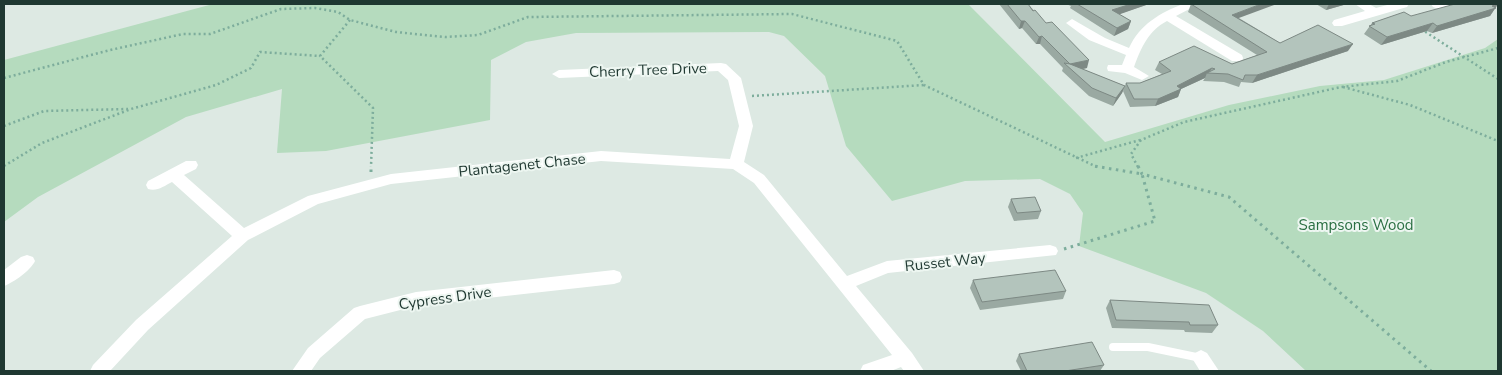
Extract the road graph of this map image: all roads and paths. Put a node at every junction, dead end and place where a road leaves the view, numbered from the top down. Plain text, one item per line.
1 (1194, 4) edge
2 (1361, 4) edge
3 (1403, 4) edge
4 (1375, 12) junction
5 (1166, 15) junction
6 (350, 20) dead end
7 (1072, 22) dead end
8 (1338, 23) dead end
9 (1420, 29) edge
10 (1498, 48) edge
11 (1132, 53) junction
12 (320, 56) junction
13 (1465, 56) junction
14 (1237, 58) dead end
15 (1113, 68) dead end
16 (1127, 69) junction
17 (559, 74) dead end
18 (1142, 76) dead end
19 (1498, 79) edge
20 (924, 85) dead end
21 (1341, 87) junction
22 (739, 97) junction
23 (131, 108) junction
24 (4, 126) edge
25 (1141, 140) junction
26 (1498, 141) edge
27 (1076, 158) dead end
28 (736, 164) junction
29 (192, 165) dead end
30 (4, 166) edge
31 (173, 174) junction
32 (153, 184) dead end
33 (371, 185) junction
34 (242, 236) junction
35 (1050, 252) dead end
36 (27, 261) dead end
37 (614, 277) dead end
38 (4, 279) edge
39 (844, 284) junction
40 (1113, 348) dead end
41 (911, 365) edge
42 (1205, 365) edge
43 (99, 371) edge
44 (301, 371) edge
45 (869, 371) edge
46 (1431, 371) edge

1 - 5 street
2 - 4 street
3 - 4 street
4 - 8 street
5 - 11 street
5 - 14 street
6 - 12 path
7 - 11 street
9 - 13 path
10 - 13 path
11 - 16 street
12 - 23 path
12 - 33 path
13 - 19 path
13 - 21 path
15 - 16 street
16 - 18 street
17 - 22 street, Cherry Tree Drive
20 - 22 path
21 - 25 path
21 - 26 path
22 - 28 street, Cherry Tree Drive
23 - 24 path
23 - 30 path
25 - 27 path
25 - 46 path
28 - 33 street, Plantagenet Chase
28 - 39 street, Plantagenet Chase
29 - 31 street
31 - 32 street
31 - 34 street
33 - 34 street, Plantagenet Chase
34 - 43 street, Plantagenet Chase
35 - 39 street, Russet Way
36 - 38 street
37 - 44 street, Cypress Drive
39 - 41 street, Plantagenet Chase
40 - 42 lane
41 - 45 street

